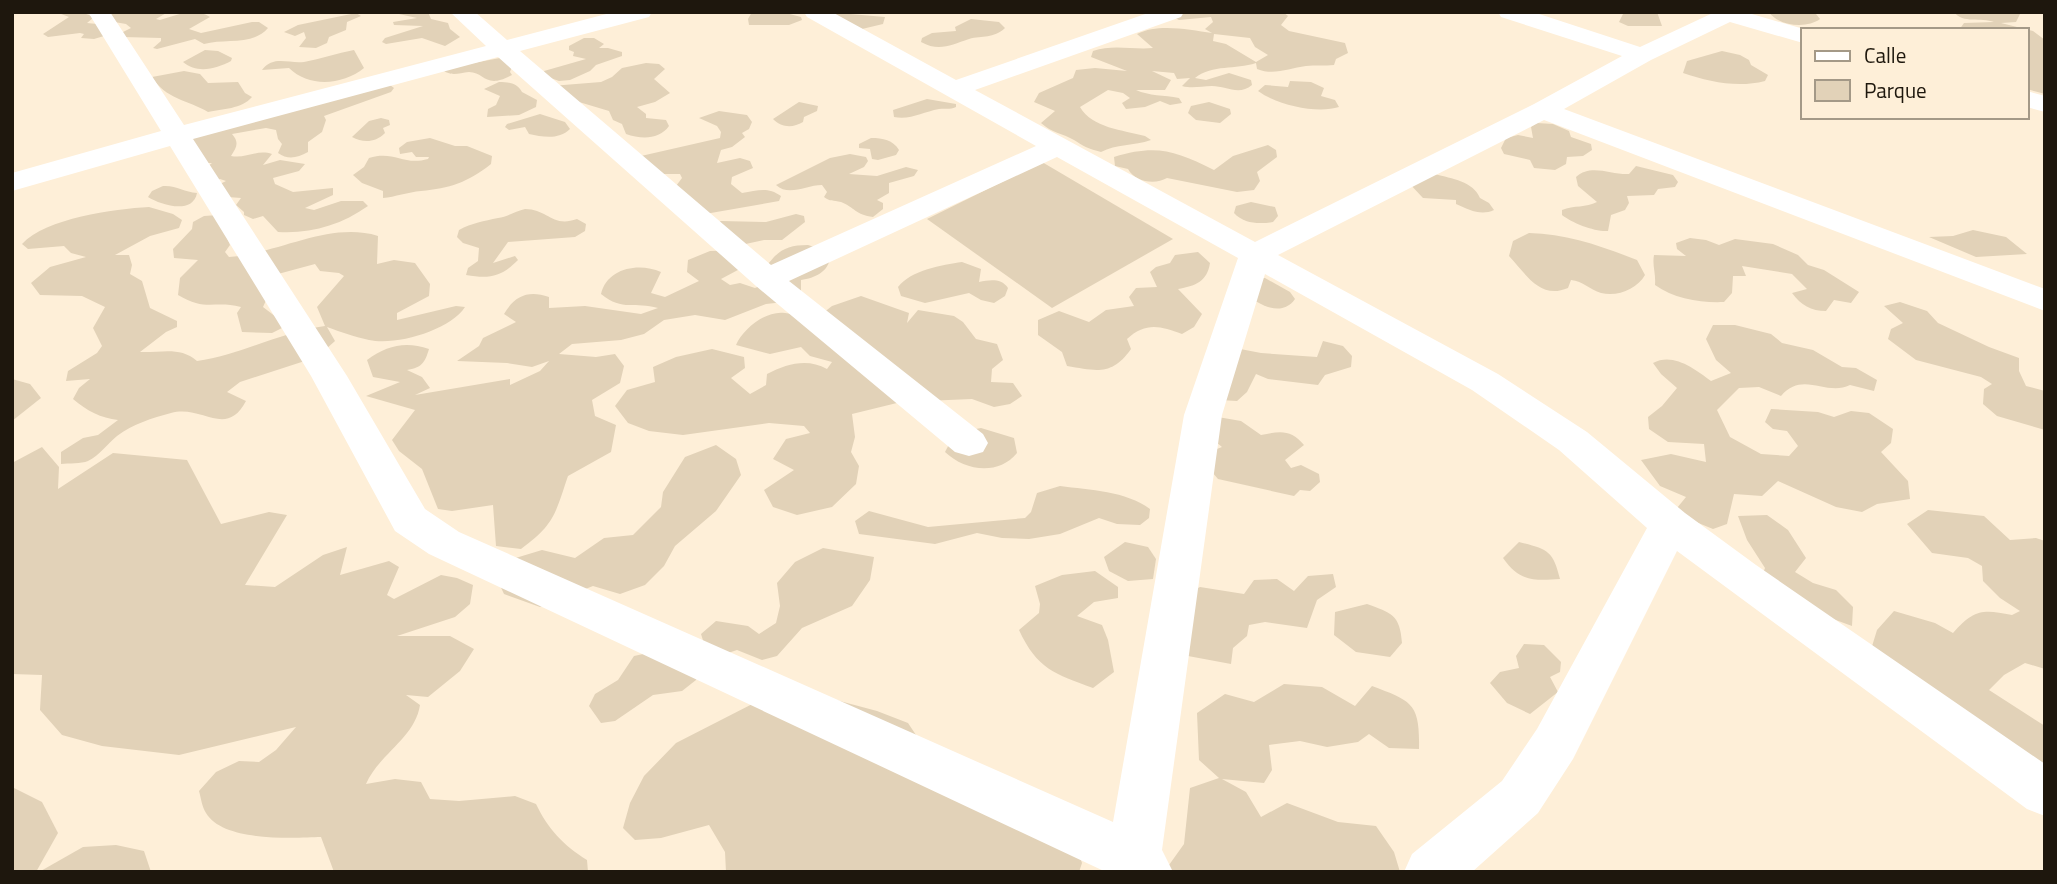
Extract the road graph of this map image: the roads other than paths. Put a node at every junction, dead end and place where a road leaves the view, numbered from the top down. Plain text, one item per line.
1 (99, 12) edge
2 (461, 12) edge
3 (641, 12) edge
4 (815, 12) edge
5 (1173, 12) edge
6 (1509, 12) edge
7 (1732, 14) edge
8 (1801, 35) edge
9 (504, 48) junction
10 (1642, 55) junction
11 (954, 89) junction
12 (1543, 110) junction
13 (177, 135) junction
14 (1058, 146) junction
15 (12, 182) edge
16 (1255, 254) junction
17 (767, 279) junction
18 (2045, 301) edge
19 (969, 443) dead end
20 (1670, 524) junction
21 (2045, 793) edge
22 (1140, 865) edge
23 (1431, 872) edge

1 - 13 street
2 - 9 street
3 - 9 street
4 - 11 street
5 - 11 street
6 - 10 street
7 - 8 street
7 - 10 street
9 - 13 street
9 - 17 street
10 - 12 street
11 - 14 street
12 - 16 street
12 - 18 street
13 - 15 street
13 - 22 street
14 - 16 street
14 - 17 street
16 - 20 street
16 - 22 street
17 - 19 street
20 - 21 street
20 - 23 street

